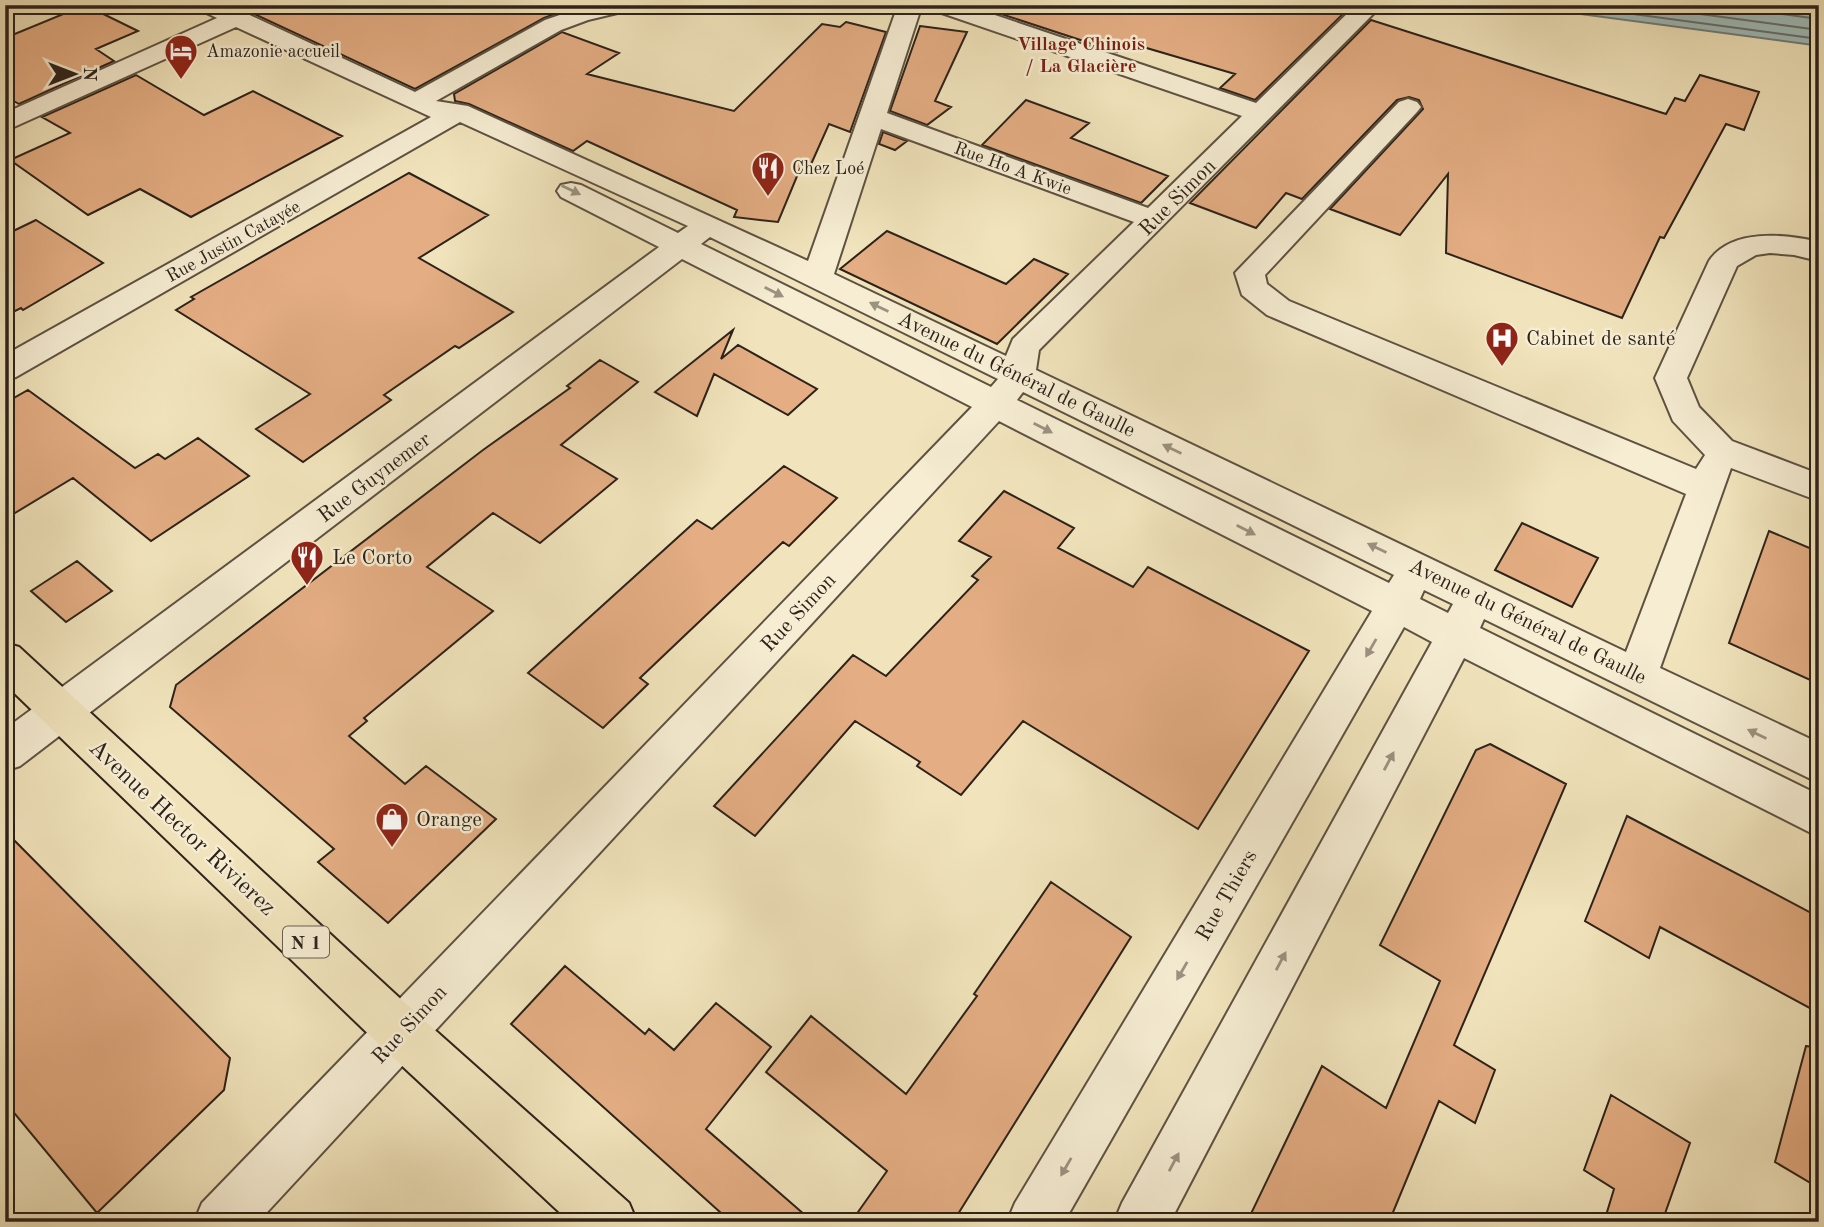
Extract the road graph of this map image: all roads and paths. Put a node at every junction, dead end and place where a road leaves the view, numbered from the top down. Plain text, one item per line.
1 (208, 5) edge
2 (622, 5) edge
3 (910, 5) edge
4 (941, 5) edge
5 (1370, 5) edge
6 (237, 18) junction
7 (1408, 107) dead end
8 (436, 112) junction
9 (1259, 113) junction
10 (871, 116) junction
11 (5, 123) edge
12 (1155, 220) junction
13 (695, 235) junction
14 (1819, 252) edge
15 (818, 277) junction
16 (5, 369) edge
17 (1020, 375) junction
18 (995, 404) junction
19 (1720, 450) junction
20 (1706, 488) junction
21 (1819, 488) edge
22 (1407, 587) junction
23 (1466, 616) junction
24 (5, 659) edge
25 (1637, 675) junction
26 (61, 712) junction
27 (5, 753) edge
28 (1819, 764) edge
29 (1819, 817) edge
30 (401, 1032) junction
31 (222, 1222) edge
32 (610, 1222) edge
33 (1034, 1222) edge
34 (1141, 1222) edge

1 - 6 street
2 - 8 street, Rue Justin Catayée
3 - 10 street
4 - 9 street
5 - 9 street, Rue Simon
6 - 8 street
6 - 11 street
7 - 20 street
8 - 13 street
8 - 16 street, Rue Justin Catayée
9 - 12 street, Rue Simon
10 - 12 street, Rue Ho A Kwie
10 - 15 street
12 - 17 street, Rue Simon
13 - 15 street, Avenue du Général de Gaulle
13 -> 18 street
13 - 26 street, Rue Guynemer
14 - 19 street
17 -> 15 street, Avenue du Général de Gaulle
17 - 18 street, Rue Simon
22 -> 17 street, Avenue du Général de Gaulle
18 -> 22 street
18 - 30 street, Rue Simon
19 - 20 street
19 - 21 street
20 - 25 street
22 - 23 street
22 -> 33 street, Rue Thiers
23 - 25 street, Avenue du Général de Gaulle
23 - 29 street
34 -> 23 street
24 - 26 main road, Avenue Hector Rivierez / N 1
28 -> 25 street, Avenue du Général de Gaulle
26 - 27 street, Rue Guynemer
26 - 30 main road, Avenue Hector Rivierez / N 1
30 - 31 street, Rue Simon
30 - 32 main road, Avenue Hector Rivierez / N 1

